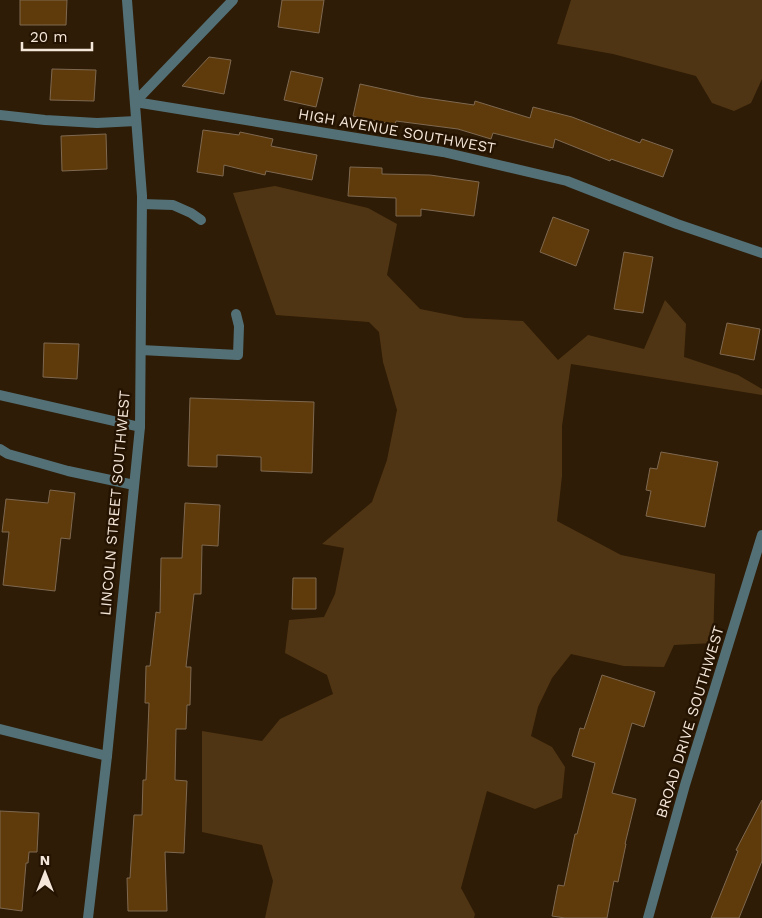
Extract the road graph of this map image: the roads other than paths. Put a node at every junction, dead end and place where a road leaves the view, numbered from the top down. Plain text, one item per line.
1 (127, 0) edge
2 (233, 0) edge
3 (134, 102) junction
4 (0, 114) edge
5 (136, 121) junction
6 (142, 204) junction
7 (201, 220) dead end
8 (762, 252) edge
9 (236, 314) dead end
10 (141, 350) junction
11 (0, 395) edge
12 (140, 427) junction
13 (0, 449) edge
14 (134, 485) junction
15 (762, 535) edge
16 (0, 729) edge
17 (107, 756) junction
18 (88, 918) edge
19 (648, 918) edge

1 - 3 street, LINCOLN STREET SOUTHWEST
2 - 3 street
3 - 5 street, LINCOLN STREET SOUTHWEST
3 - 8 street, HIGH AVENUE SOUTHWEST
4 - 5 street
5 - 6 street, LINCOLN STREET SOUTHWEST
6 - 7 street
6 - 10 street, LINCOLN STREET SOUTHWEST
9 - 10 street
10 - 12 street, LINCOLN STREET SOUTHWEST
11 - 12 street
12 - 14 street, LINCOLN STREET SOUTHWEST
13 - 14 street
14 - 17 street, LINCOLN STREET SOUTHWEST
15 - 19 street, BROAD DRIVE SOUTHWEST
16 - 17 street
17 - 18 street, LINCOLN STREET SOUTHWEST

